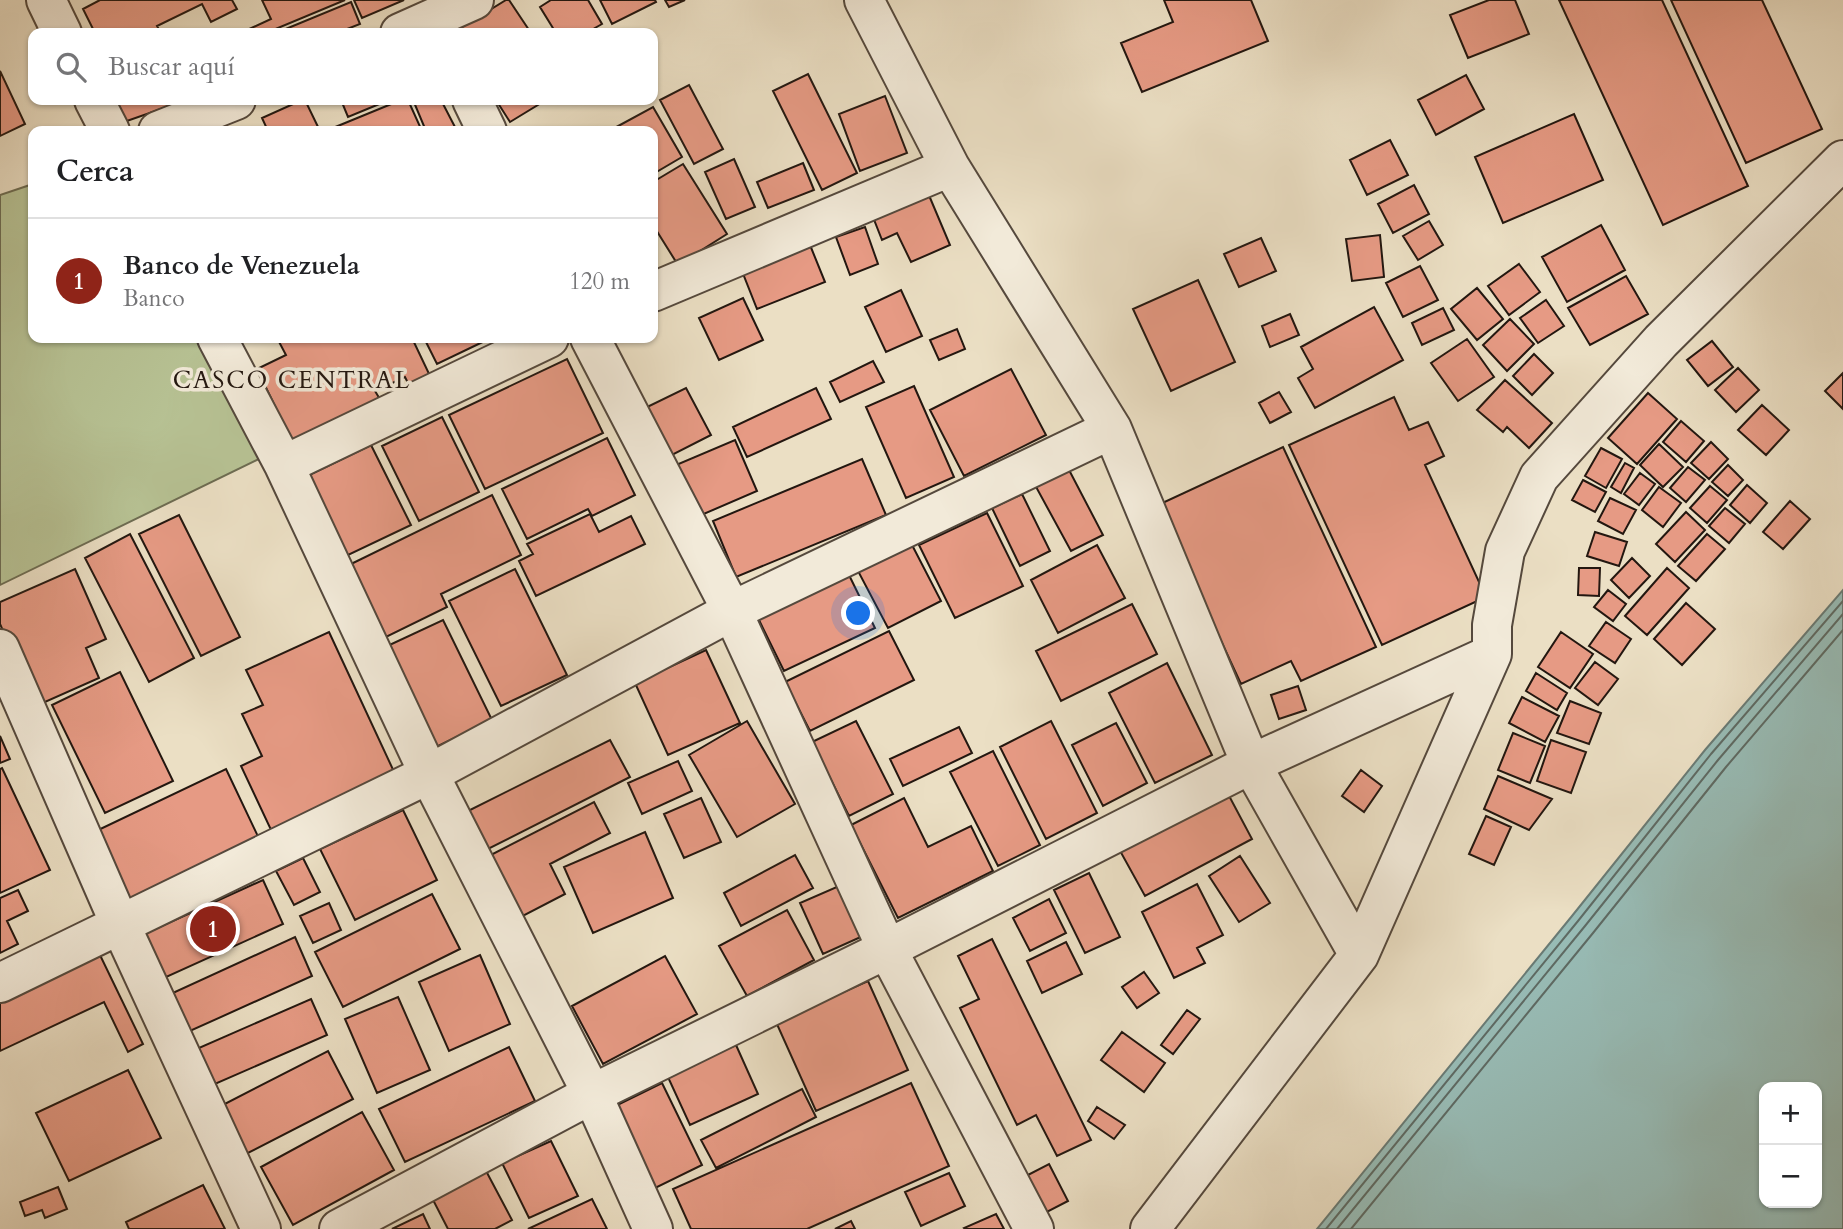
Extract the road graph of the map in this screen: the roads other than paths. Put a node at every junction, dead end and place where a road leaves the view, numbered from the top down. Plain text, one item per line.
1 (46, 0) edge
2 (474, 0) edge
3 (864, 0) edge
4 (423, 22) edge
5 (60, 28) edge
6 (97, 105) edge
7 (223, 105) edge
8 (474, 105) edge
9 (107, 126) edge
10 (171, 126) edge
11 (485, 126) edge
12 (1843, 160) edge
13 (950, 167) junction
14 (658, 290) edge
15 (220, 343) edge
16 (539, 343) edge
17 (593, 343) edge
18 (1112, 429) junction
19 (284, 465) junction
20 (732, 611) junction
21 (0, 649) edge
22 (1492, 654) junction
23 (1251, 764) junction
24 (429, 774) junction
25 (120, 925) junction
26 (887, 949) junction
27 (1359, 955) junction
28 (0, 983) edge
29 (592, 1094) junction
30 (261, 1229) edge
31 (340, 1229) edge
32 (653, 1229) edge
33 (1034, 1229) edge
34 (1150, 1229) edge

1 - 5 street
2 - 4 street
3 - 13 street
6 - 9 street
7 - 10 street
8 - 11 street
12 - 22 street
13 - 14 street
13 - 18 street
15 - 19 street
16 - 19 street
17 - 20 street
18 - 20 street
18 - 23 street
19 - 24 street
20 - 24 street
20 - 26 street
21 - 25 street
22 - 23 street
22 - 27 street
23 - 26 street
23 - 27 street
24 - 25 street
24 - 29 street
25 - 28 street
25 - 30 street
26 - 29 street
26 - 33 street
27 - 34 street
29 - 31 street
29 - 32 street

